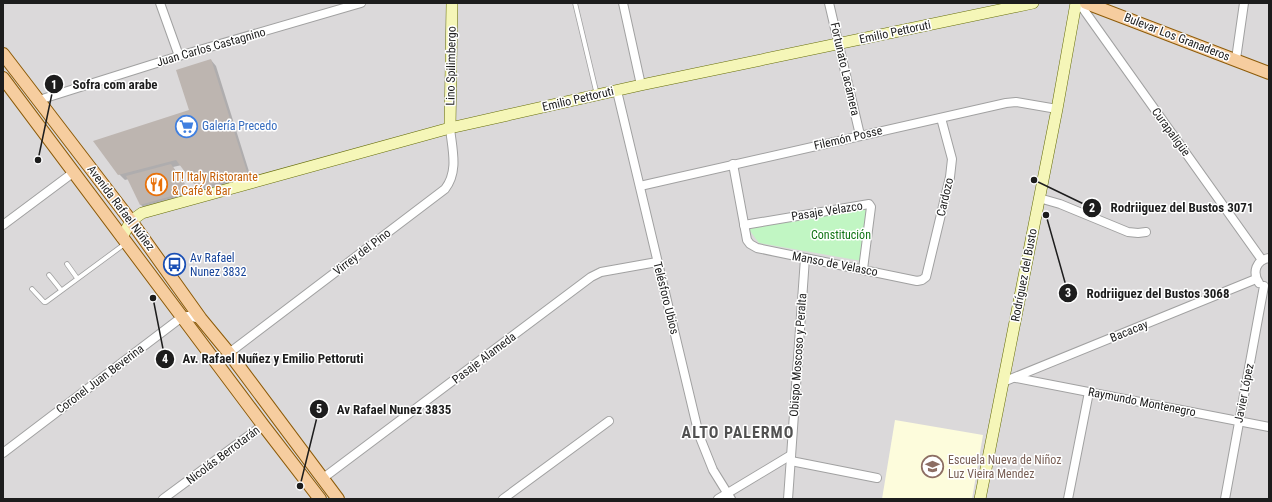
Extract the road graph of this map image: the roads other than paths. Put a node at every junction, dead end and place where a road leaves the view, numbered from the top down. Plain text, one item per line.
1 (160, 3) edge
2 (361, 3) edge
3 (452, 3) edge
4 (575, 3) edge
5 (623, 3) edge
6 (829, 3) edge
7 (1033, 3) edge
8 (1076, 3) edge
9 (1079, 3) edge
10 (1086, 3) edge
11 (1244, 3) edge
12 (344, 5) edge
13 (840, 44) junction
14 (3, 54) edge
15 (179, 56) junction
16 (1236, 59) junction
17 (1269, 73) edge
18 (5, 84) edge
19 (640, 85) junction
20 (617, 91) junction
21 (597, 95) junction
22 (39, 100) junction
23 (1057, 109) junction
24 (941, 118) junction
25 (450, 128) junction
26 (860, 135) junction
27 (733, 164) junction
28 (74, 172) junction
29 (640, 186) junction
30 (1039, 198) junction
31 (130, 221) junction
32 (3, 225) edge
33 (744, 225) junction
34 (1146, 232) dead end
35 (124, 240) junction
36 (805, 258) junction
37 (1266, 259) edge
38 (657, 262) junction
39 (67, 264) dead end
40 (863, 269) junction
41 (49, 275) dead end
42 (926, 277) joint
43 (77, 278) junction
44 (1256, 279) junction
45 (1267, 287) edge
46 (32, 289) dead end
47 (61, 290) junction
48 (182, 317) junction
49 (201, 319) junction
50 (228, 353) junction
51 (1015, 377) junction
52 (1002, 382) junction
53 (1089, 392) junction
54 (609, 421) dead end
55 (1239, 421) junction
56 (263, 425) junction
57 (1269, 427) edge
58 (3, 453) edge
59 (791, 458) junction
60 (877, 478) dead end
61 (322, 479) junction
62 (729, 496) edge
63 (163, 499) edge
64 (320, 499) edge
65 (338, 499) edge
66 (503, 499) edge
67 (718, 499) edge
68 (788, 499) edge
69 (980, 499) edge
70 (1068, 499) edge
71 (1225, 499) edge

1 - 15 street
2 - 12 street, Juan Carlos Castagnino
3 - 25 main road, Lino Spilimbergo
4 - 21 lane
5 - 19 street
6 - 13 street, Fortunato Lacámera
7 - 13 main road, Emilio Pettoruti
8 - 23 main road, Rodríguez del Busto
9 - 37 street, Curapaligüe
10 - 16 main road, Bulevar Los Granaderos
11 - 16 street
12 - 15 street, Juan Carlos Castagnino
13 - 19 main road, Emilio Pettoruti
13 - 26 street, Fortunato Lacámera
14 - 22 main road, Avenida Rafael Núñez
15 - 22 street, Juan Carlos Castagnino
16 - 17 main road, Bulevar Los Granaderos
18 - 28 main road, Avenida Rafael Núñez
19 - 20 main road, Emilio Pettoruti
20 - 21 main road, Emilio Pettoruti
20 - 29 street, Telésforo Ubios
21 - 25 main road, Emilio Pettoruti
22 - 31 main road, Avenida Rafael Núñez
23 - 24 street, Filemón Posse
23 - 30 main road, Rodríguez del Busto
24 - 26 street, Filemón Posse
24 - 42 street, Cardozo
25 - 31 main road, Emilio Pettoruti
25 - 50 street, Virrey del Pino
26 - 27 street, Filemón Posse
27 - 29 street, Filemón Posse
27 - 33 street
28 - 32 street
28 - 35 main road, Avenida Rafael Núñez
29 - 38 street, Telésforo Ubios
30 - 34 street
30 - 52 main road, Rodríguez del Busto
31 - 35 main road
31 - 49 main road, Avenida Rafael Núñez
33 - 36 street, Manso de Velasco
33 - 40 street, Pasaje Velazco
35 - 43 lane
35 - 48 main road, Avenida Rafael Núñez
36 - 40 street, Manso de Velasco
36 - 59 street, Obispo Moscoso y Peralta
37 - 44 street
38 - 61 street, Pasaje Alameda
38 - 62 street, Telésforo Ubios
39 - 43 lane
40 - 42 street, Manso de Velasco
41 - 47 lane
43 - 47 lane
44 - 45 street
44 - 51 street, Bacacay
45 - 55 street, Javier López
46 - 47 lane
48 - 49 street
48 - 56 main road, Avenida Rafael Núñez
48 - 58 street, Coronel Juan Beverina
49 - 50 main road, Avenida Rafael Núñez
50 - 61 main road, Avenida Rafael Núñez
51 - 52 street, Bacacay
51 - 53 street, Raymundo Montenegro
52 - 69 main road, Rodríguez del Busto
53 - 55 street, Raymundo Montenegro
53 - 70 street
54 - 66 street
55 - 57 street, Raymundo Montenegro
55 - 71 street, Javier López
56 - 63 street, Nicolás Berrotarán
56 - 64 main road, Avenida Rafael Núñez
59 - 60 street
59 - 62 street
59 - 68 street, Obispo Moscoso y Peralta
61 - 65 main road, Avenida Rafael Núñez
62 - 67 street

